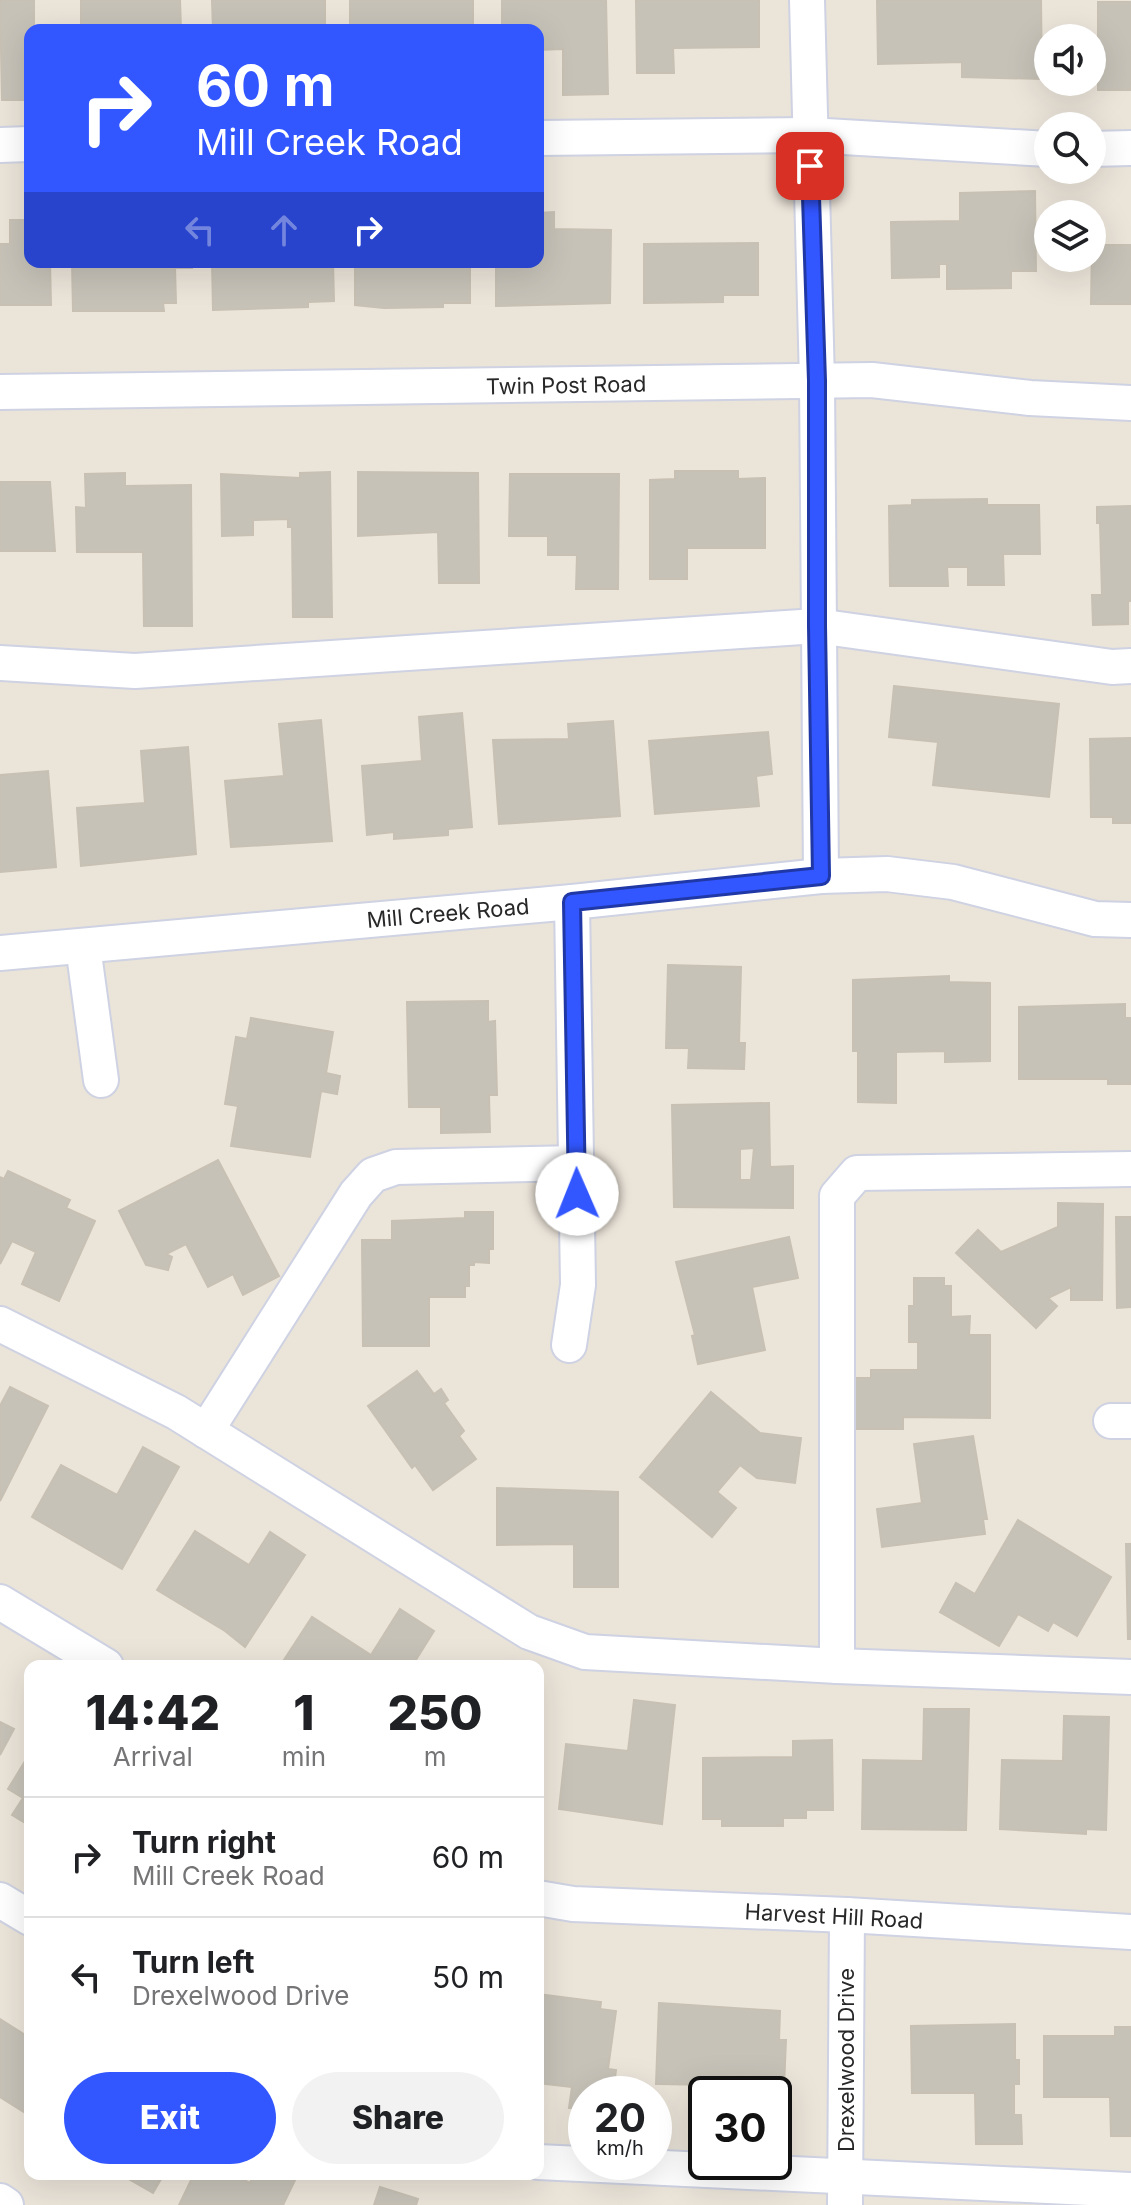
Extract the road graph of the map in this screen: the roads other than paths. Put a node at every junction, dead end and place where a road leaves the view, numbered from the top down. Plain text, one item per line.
1 (807, 0) edge
2 (809, 135) junction
3 (544, 138) edge
4 (24, 144) edge
5 (0, 145) edge
6 (1034, 148) edge
7 (1131, 148) edge
8 (1106, 149) edge
9 (817, 381) junction
10 (0, 392) edge
11 (1131, 403) edge
12 (817, 626) junction
13 (0, 663) edge
14 (1131, 666) edge
15 (821, 876) junction
16 (572, 902) junction
17 (1131, 920) edge
18 (83, 946) junction
19 (0, 953) edge
20 (101, 1080) dead end
21 (577, 1163) junction
22 (1131, 1169) edge
23 (0, 1324) edge
24 (569, 1345) dead end
25 (206, 1431) junction
26 (0, 1602) edge
27 (96, 1660) edge
28 (837, 1666) junction
29 (1131, 1677) edge
30 (544, 1899) edge
31 (0, 1900) edge
32 (24, 1914) edge
33 (847, 1915) junction
34 (1131, 1932) edge
35 (544, 2163) edge
36 (845, 2190) edge
37 (1131, 2190) edge
38 (0, 2201) edge
39 (6, 2205) edge

1 - 2 street
2 - 3 street
2 - 6 street
2 - 9 street
4 - 5 street
7 - 8 street
9 - 10 street, Twin Post Road
9 - 11 street, Twin Post Road
9 - 12 street
12 - 13 street
12 - 14 street
12 - 15 street
15 - 16 street, Mill Creek Road
15 - 17 street, Mill Creek Road
16 - 18 street, Mill Creek Road
16 - 21 street
18 - 19 street, Mill Creek Road
18 - 20 street
21 - 24 street
21 - 25 street
22 - 28 street
23 - 25 street
25 - 28 street
26 - 27 street
28 - 29 street
30 - 33 street, Harvest Hill Road
31 - 32 street
33 - 34 street, Harvest Hill Road
33 - 36 street, Drexelwood Drive
35 - 36 street
36 - 37 street
38 - 39 street

